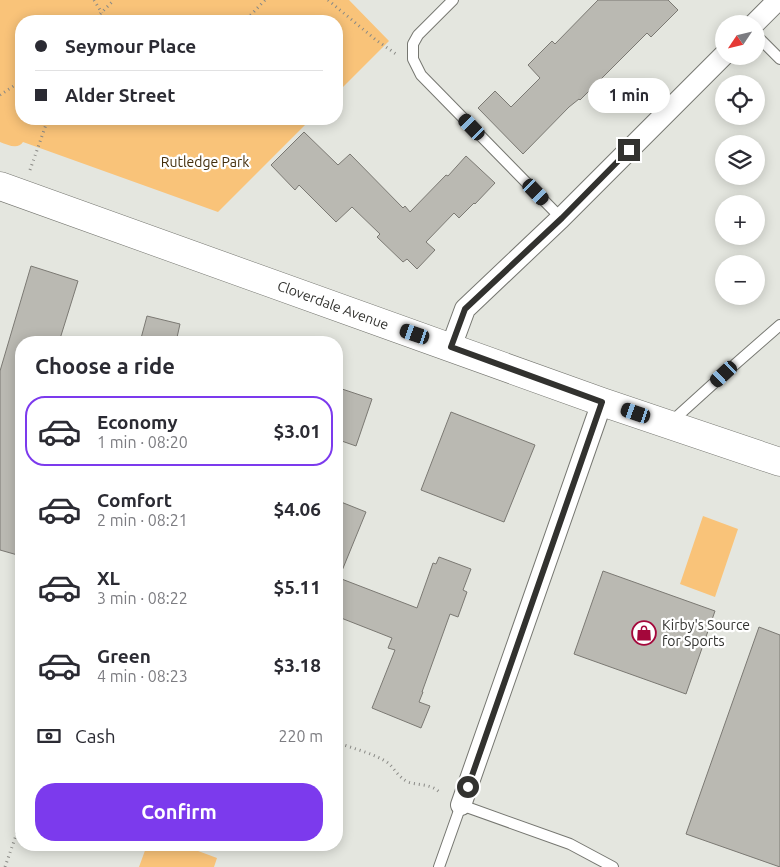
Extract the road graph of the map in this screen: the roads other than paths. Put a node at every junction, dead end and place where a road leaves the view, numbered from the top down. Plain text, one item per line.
1 (453, 0) edge
2 (778, 0) edge
3 (763, 15) edge
4 (765, 44) edge
5 (780, 59) edge
6 (715, 64) edge
7 (0, 186) edge
8 (562, 218) junction
9 (780, 325) edge
10 (451, 347) junction
11 (602, 402) junction
12 (669, 424) junction
13 (780, 462) edge
14 (460, 809) junction
15 (439, 867) edge
16 (613, 867) edge

1 - 8 lane
2 - 3 street
4 - 5 lane
6 - 8 street
7 - 10 main road, Cloverdale Avenue
8 - 10 street
9 - 12 lane
10 - 11 main road, Cloverdale Avenue
11 - 12 main road, Cloverdale Avenue
11 - 14 street
12 - 13 main road, Cloverdale Avenue
14 - 15 lane
14 - 16 lane

